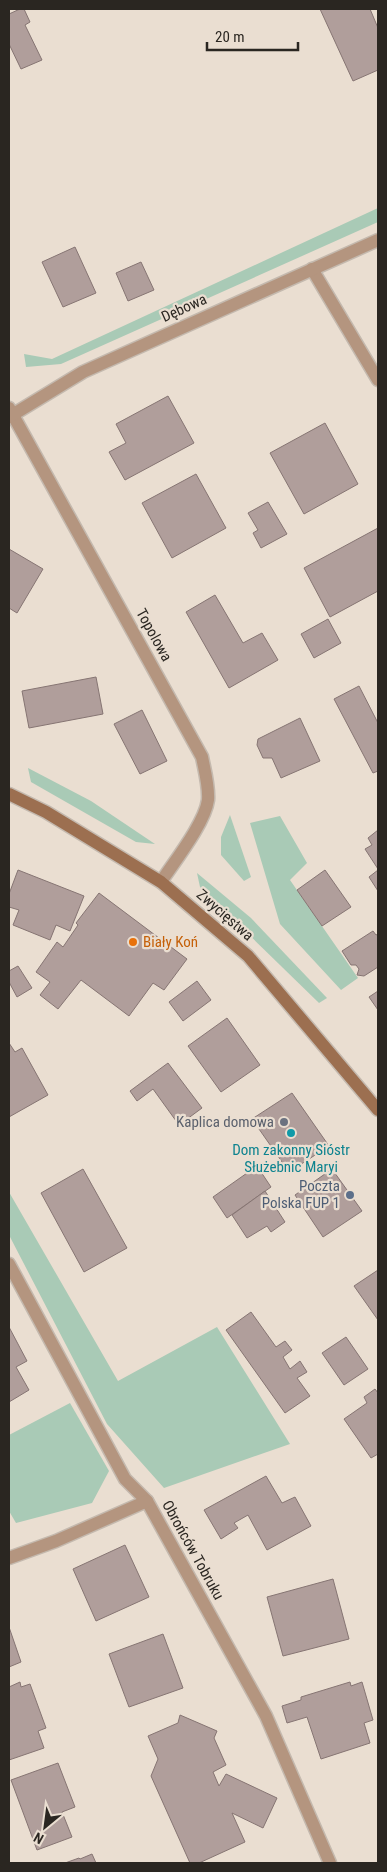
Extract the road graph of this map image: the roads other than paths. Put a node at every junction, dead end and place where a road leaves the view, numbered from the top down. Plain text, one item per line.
1 (378, 240) edge
2 (312, 269) junction
3 (378, 380) edge
4 (10, 413) edge
5 (9, 794) edge
6 (161, 882) junction
7 (378, 1110) edge
8 (9, 1264) edge
9 (147, 1501) junction
10 (9, 1558) edge
11 (330, 1863) edge

1 - 2 street, Dębowa
2 - 3 street
2 - 4 street, Dębowa
4 - 6 street, Topolowa
5 - 6 main road, Zwycięstwa
6 - 7 main road, Zwycięstwa
8 - 9 street, Obrońców Tobruku
9 - 10 street
9 - 11 street, Obrońców Tobruku

